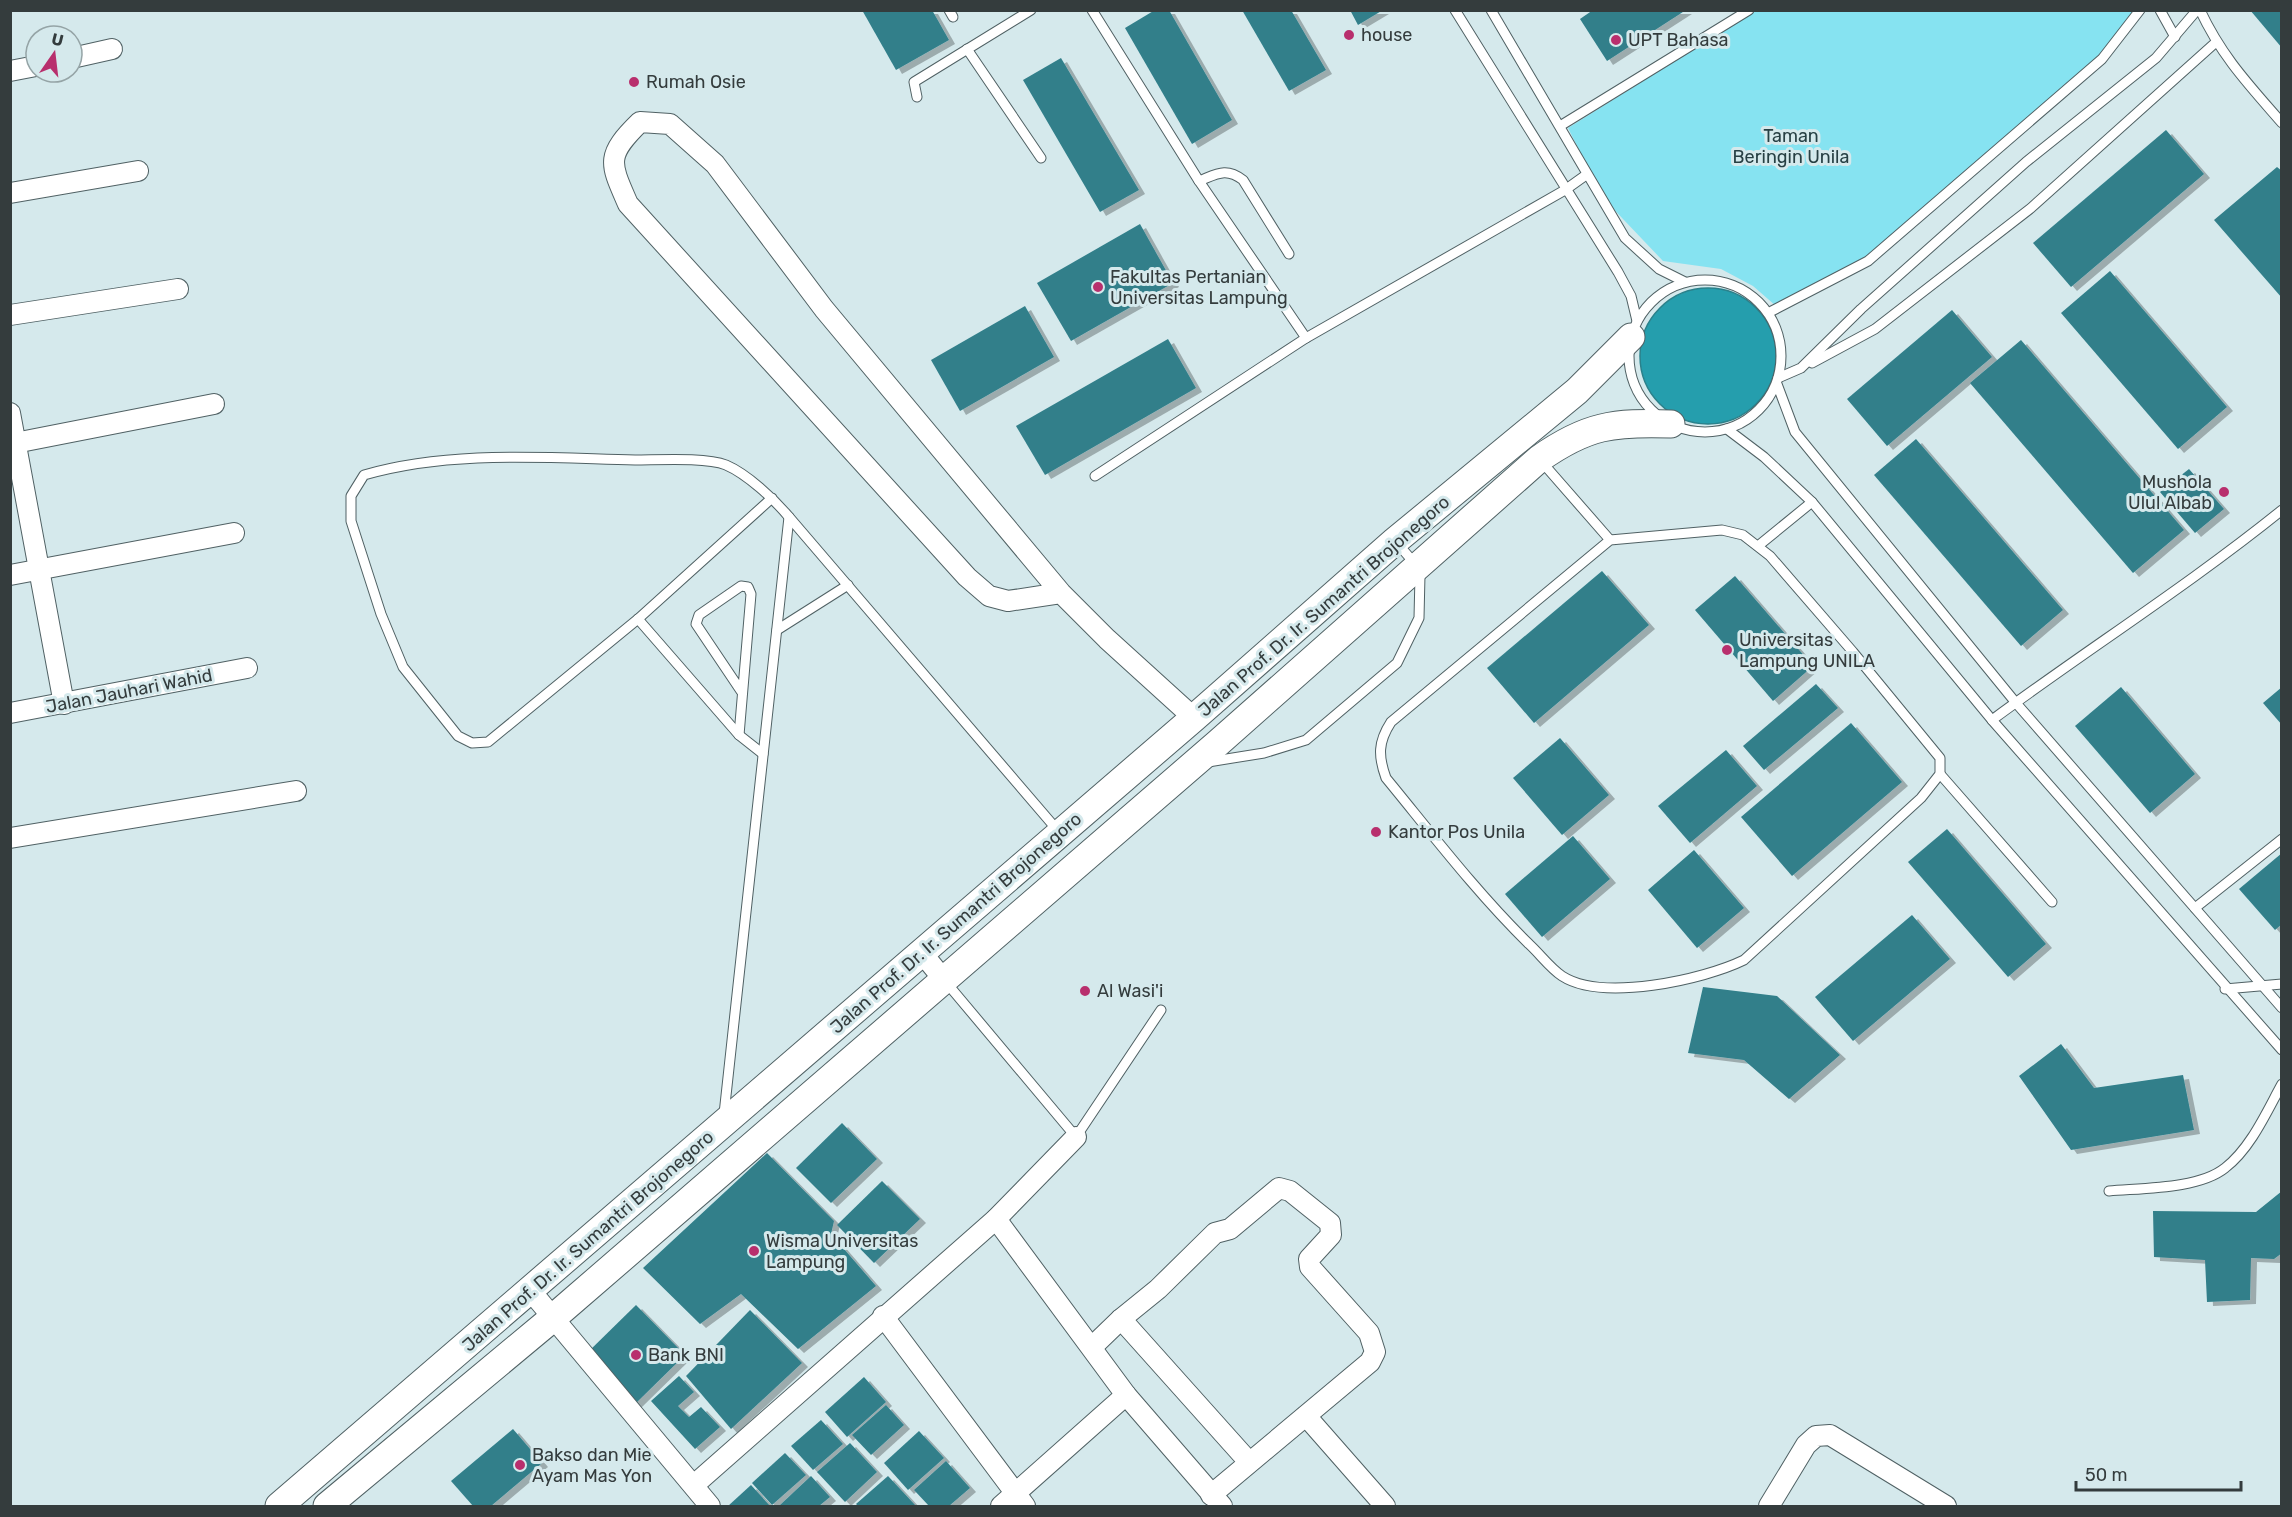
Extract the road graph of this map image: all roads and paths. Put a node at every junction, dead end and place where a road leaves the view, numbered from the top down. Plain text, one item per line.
1 (1031, 10) edge
2 (1092, 10) edge
3 (1455, 10) edge
4 (1491, 10) edge
5 (1749, 10) edge
6 (2140, 10) edge
7 (2160, 10) edge
8 (2198, 10) edge
9 (2175, 37) junction
10 (2215, 43) junction
11 (112, 49) dead end
12 (967, 49) junction
13 (84, 55) edge
14 (917, 97) dead end
15 (2282, 123) edge
16 (1560, 126) junction
17 (1041, 158) dead end
18 (138, 171) dead end
19 (1586, 175) junction
20 (1199, 181) junction
21 (1565, 190) junction
22 (10, 193) edge
23 (1289, 254) dead end
24 (1684, 282) junction
25 (178, 289) dead end
26 (1768, 313) junction
27 (10, 315) edge
28 (1634, 329) junction
29 (1306, 338) junction
30 (1801, 368) junction
31 (1778, 381) junction
32 (214, 404) dead end
33 (10, 413) edge
34 (1671, 424) junction
35 (1727, 429) junction
36 (15, 443) junction
37 (1539, 459) junction
38 (1095, 476) dead end
39 (772, 498) junction
40 (1812, 502) junction
41 (2282, 510) edge
42 (789, 517) junction
43 (234, 533) dead end
44 (1610, 540) junction
45 (1395, 542) junction
46 (1758, 546) junction
47 (39, 569) junction
48 (10, 575) edge
49 (1404, 583) junction
50 (848, 585) junction
51 (1061, 593) junction
52 (638, 618) junction
53 (1367, 626) dead end
54 (777, 630) junction
55 (247, 668) dead end
56 (741, 691) junction
57 (2016, 703) junction
58 (64, 704) junction
59 (10, 713) edge
60 (1194, 718) junction
61 (1992, 720) junction
62 (739, 735) junction
63 (1218, 743) junction
64 (763, 754) junction
65 (1191, 766) junction
66 (1940, 774) junction
67 (296, 790) dead end
68 (1060, 834) junction
69 (10, 838) edge
70 (2282, 839) edge
71 (2052, 902) dead end
72 (2195, 908) junction
73 (922, 953) junction
74 (944, 980) junction
75 (2282, 984) edge
76 (2264, 986) junction
77 (2225, 989) junction
78 (2282, 1008) edge
79 (1161, 1010) dead end
80 (2282, 1050) edge
81 (2282, 1083) edge
82 (723, 1124) junction
83 (1076, 1137) junction
84 (2109, 1191) dead end
85 (996, 1219) junction
86 (531, 1290) junction
87 (883, 1316) junction
88 (554, 1317) junction
89 (1121, 1319) junction
90 (1092, 1347) junction
91 (1126, 1395) junction
92 (1306, 1416) junction
93 (1249, 1462) junction
94 (694, 1485) junction
95 (1216, 1501) edge
96 (1014, 1502) edge
97 (279, 1506) edge
98 (327, 1506) edge
99 (710, 1506) edge
100 (1385, 1506) edge
101 (1769, 1506) edge
102 (1946, 1506) edge

1 - 12 lane
2 - 20 lane
3 - 21 lane
4 - 16 lane
5 - 16 lane
6 - 26 lane
7 - 9 lane
8 - 9 lane
8 - 10 lane
9 - 30 lane
10 - 15 lane
10 - 30 lane
11 - 13 street
12 - 14 lane
12 - 17 lane
16 - 19 lane
18 - 22 street
19 - 21 lane
19 - 24 lane
20 - 23 lane
20 - 29 lane
21 - 28 lane
21 - 29 lane
24 - 26 lane
24 - 28 lane
25 - 27 street
26 - 31 lane
28 - 34 lane
28 - 45 street, Jalan Prof. Dr. Ir. Sumantri Brojonegoro
29 - 38 lane
30 - 31 lane
31 - 35 lane
31 - 57 lane
32 - 36 street
33 - 36 street
34 - 35 lane
34 - 37 street, Jalan Prof. Dr. Ir. Sumantri Brojonegoro
35 - 40 lane
36 - 47 street
37 - 44 lane
37 - 49 street, Jalan Prof. Dr. Ir. Sumantri Brojonegoro
39 - 42 lane
39 - 52 lane
39 - 52 lane
40 - 46 lane
40 - 61 lane
41 - 57 lane
42 - 50 lane
42 - 54 lane
43 - 47 street
44 - 46 lane
44 - 66 lane
45 - 49 lane
45 - 60 street, Jalan Prof. Dr. Ir. Sumantri Brojonegoro
46 - 66 lane
47 - 48 street
47 - 58 street
49 - 63 street, Jalan Prof. Dr. Ir. Sumantri Brojonegoro
49 - 65 lane
50 - 54 lane
50 - 68 lane
51 - 51 street
51 - 60 street
52 - 62 lane
53 - 63 lane
54 - 64 lane
55 - 58 street, Jalan Jauhari Wahid
56 - 56 lane
56 - 62 lane
57 - 61 lane
57 - 72 lane
58 - 59 street, Jalan Jauhari Wahid
60 - 68 street, Jalan Prof. Dr. Ir. Sumantri Brojonegoro
61 - 77 lane
62 - 64 lane
63 - 65 street, Jalan Prof. Dr. Ir. Sumantri Brojonegoro
64 - 82 lane
65 - 74 street, Jalan Prof. Dr. Ir. Sumantri Brojonegoro
66 - 71 lane
67 - 69 street
68 - 73 street, Jalan Prof. Dr. Ir. Sumantri Brojonegoro
70 - 72 lane
72 - 76 lane
73 - 74 street
73 - 82 street, Jalan Prof. Dr. Ir. Sumantri Brojonegoro
74 - 83 lane
74 - 88 street, Jalan Prof. Dr. Ir. Sumantri Brojonegoro
75 - 76 lane
76 - 77 lane
76 - 78 lane
77 - 80 lane
79 - 83 lane
81 - 84 lane
82 - 86 street, Jalan Prof. Dr. Ir. Sumantri Brojonegoro
83 - 85 street
85 - 87 street
85 - 90 street
86 - 88 street
86 - 97 street, Jalan Prof. Dr. Ir. Sumantri Brojonegoro
87 - 94 street
87 - 96 street
88 - 94 street
88 - 98 street, Jalan Prof. Dr. Ir. Sumantri Brojonegoro
89 - 90 street
89 - 92 street
89 - 93 street
90 - 91 street
91 - 95 street
91 - 96 street
92 - 93 street
92 - 100 street
93 - 95 street
94 - 99 street
101 - 102 street

